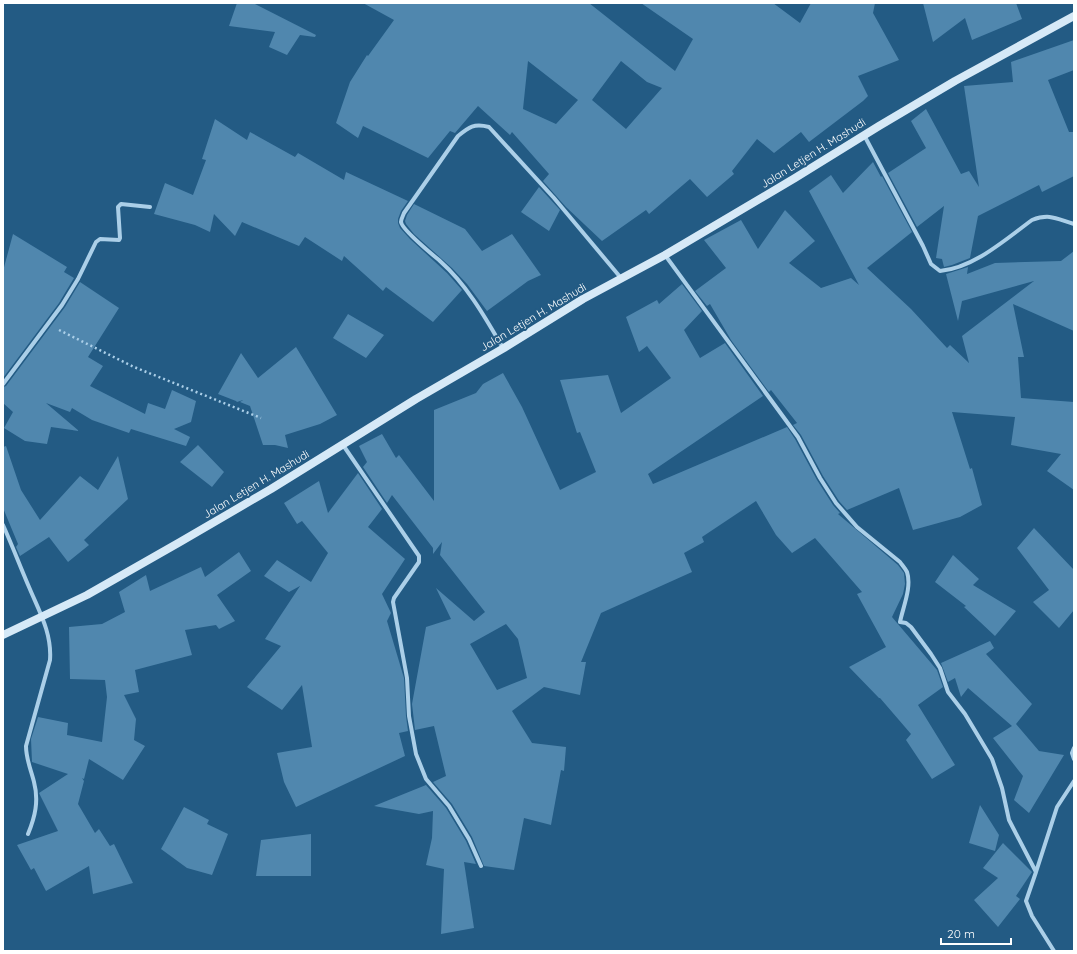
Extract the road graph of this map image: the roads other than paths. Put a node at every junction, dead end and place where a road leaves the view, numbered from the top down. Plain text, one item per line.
1 (1074, 16) edge
2 (864, 135) junction
3 (150, 207) dead end
4 (1074, 224) edge
5 (665, 255) junction
6 (622, 278) junction
7 (504, 348) junction
8 (3, 384) edge
9 (343, 445) junction
10 (3, 525) edge
11 (42, 618) junction
12 (3, 635) edge
13 (1074, 748) edge
14 (1074, 759) edge
15 (1074, 781) edge
16 (28, 834) dead end
17 (481, 866) dead end
18 (1036, 872) junction
19 (1054, 951) edge

1 - 2 main road, Jalan Letjen H. Mashudi
2 - 4 street
2 - 5 main road, Jalan Letjen H. Mashudi
3 - 8 street
5 - 6 main road, Jalan Letjen H. Mashudi
5 - 18 street
6 - 7 main road, Jalan Letjen H. Mashudi
6 - 7 street
7 - 9 main road, Jalan Letjen H. Mashudi
9 - 11 main road, Jalan Letjen H. Mashudi
9 - 17 street
10 - 11 street
11 - 12 main road, Jalan Letjen H. Mashudi
11 - 16 street
13 - 14 street
15 - 18 street
18 - 19 street

